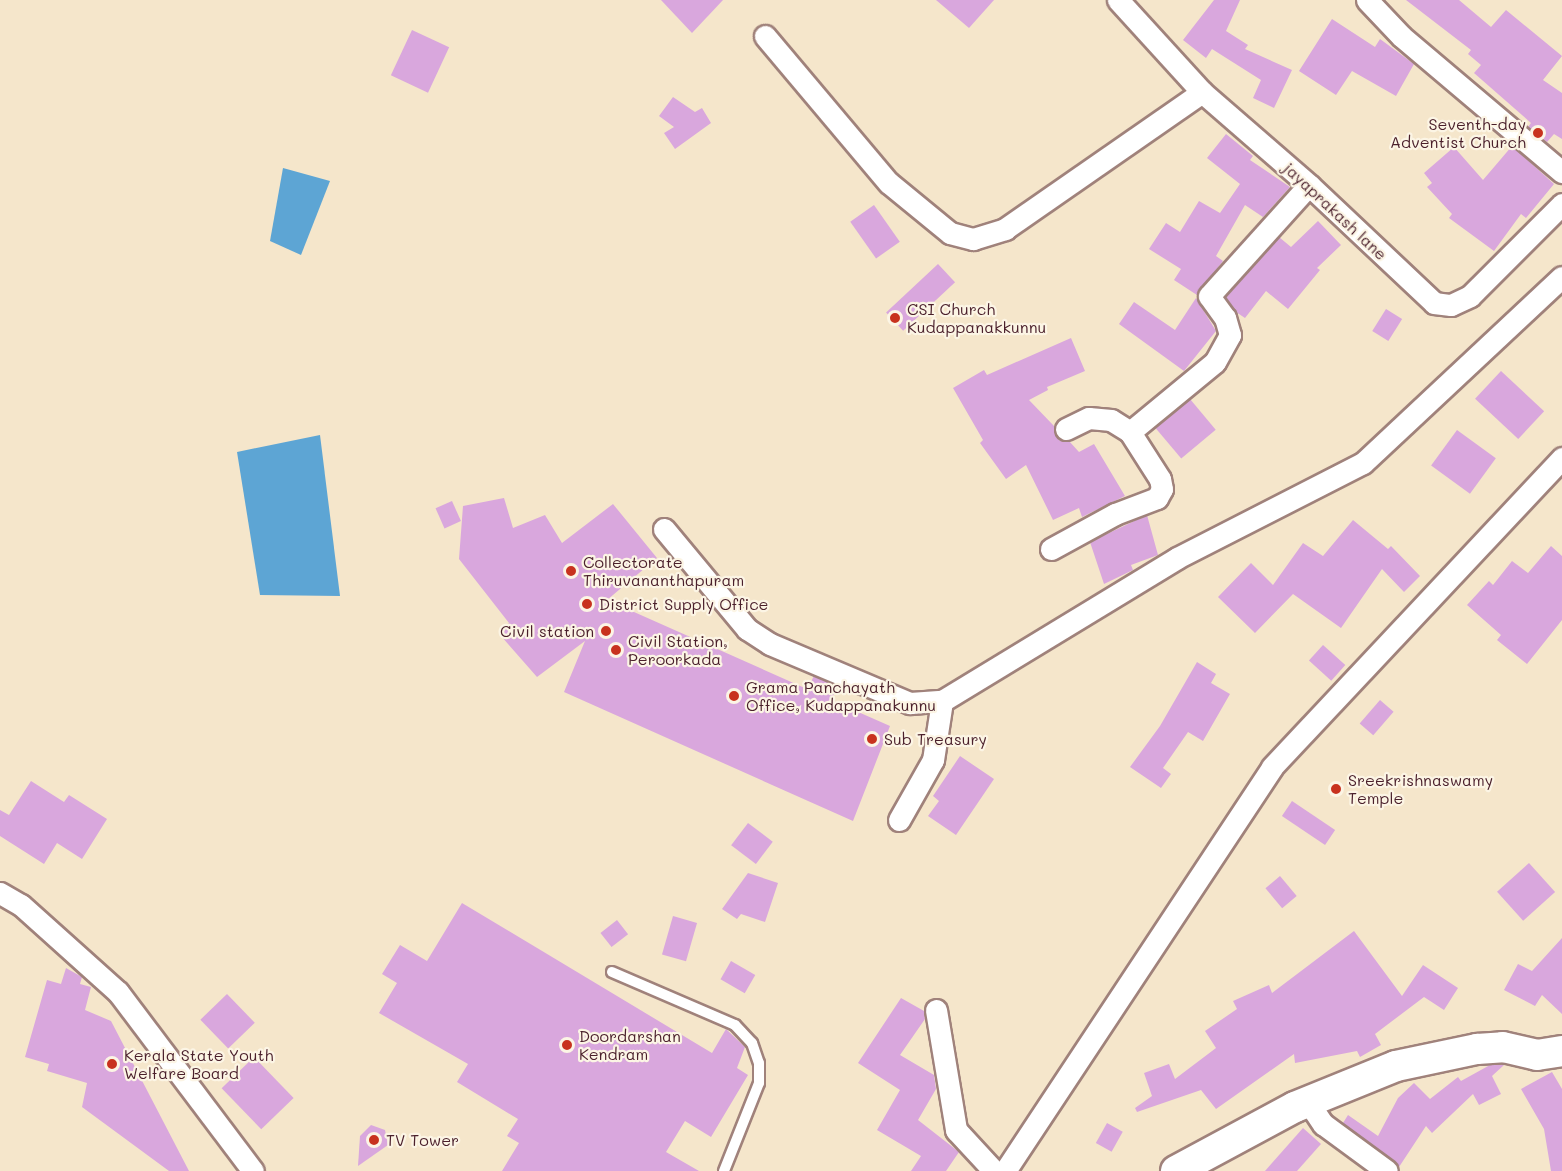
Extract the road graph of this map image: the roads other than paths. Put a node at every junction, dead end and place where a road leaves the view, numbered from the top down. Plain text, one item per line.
1 (1118, 0) edge
2 (1367, 0) edge
3 (765, 36) dead end
4 (1202, 92) junction
5 (1562, 172) edge
6 (1309, 185) junction
7 (1562, 204) edge
8 (1562, 277) edge
9 (1066, 429) dead end
10 (1130, 432) junction
11 (1562, 459) edge
12 (664, 529) dead end
13 (1051, 549) dead end
14 (942, 701) junction
15 (899, 820) dead end
16 (0, 893) edge
17 (612, 972) dead end
18 (936, 1010) dead end
19 (1562, 1051) edge
20 (1308, 1102) junction
21 (253, 1171) edge
22 (724, 1171) edge
23 (994, 1171) edge
24 (1005, 1171) edge
25 (1176, 1171) edge
26 (1387, 1171) edge

1 - 4 street, jayaprakash lane
2 - 5 street
3 - 4 street
4 - 6 street, jayaprakash lane
6 - 7 street, jayaprakash lane
6 - 10 street
8 - 14 street
9 - 10 street
10 - 13 street
11 - 24 street
12 - 14 street
14 - 15 street
16 - 21 street
17 - 22 lane
18 - 23 street
19 - 20 main road
20 - 25 main road
20 - 26 street

